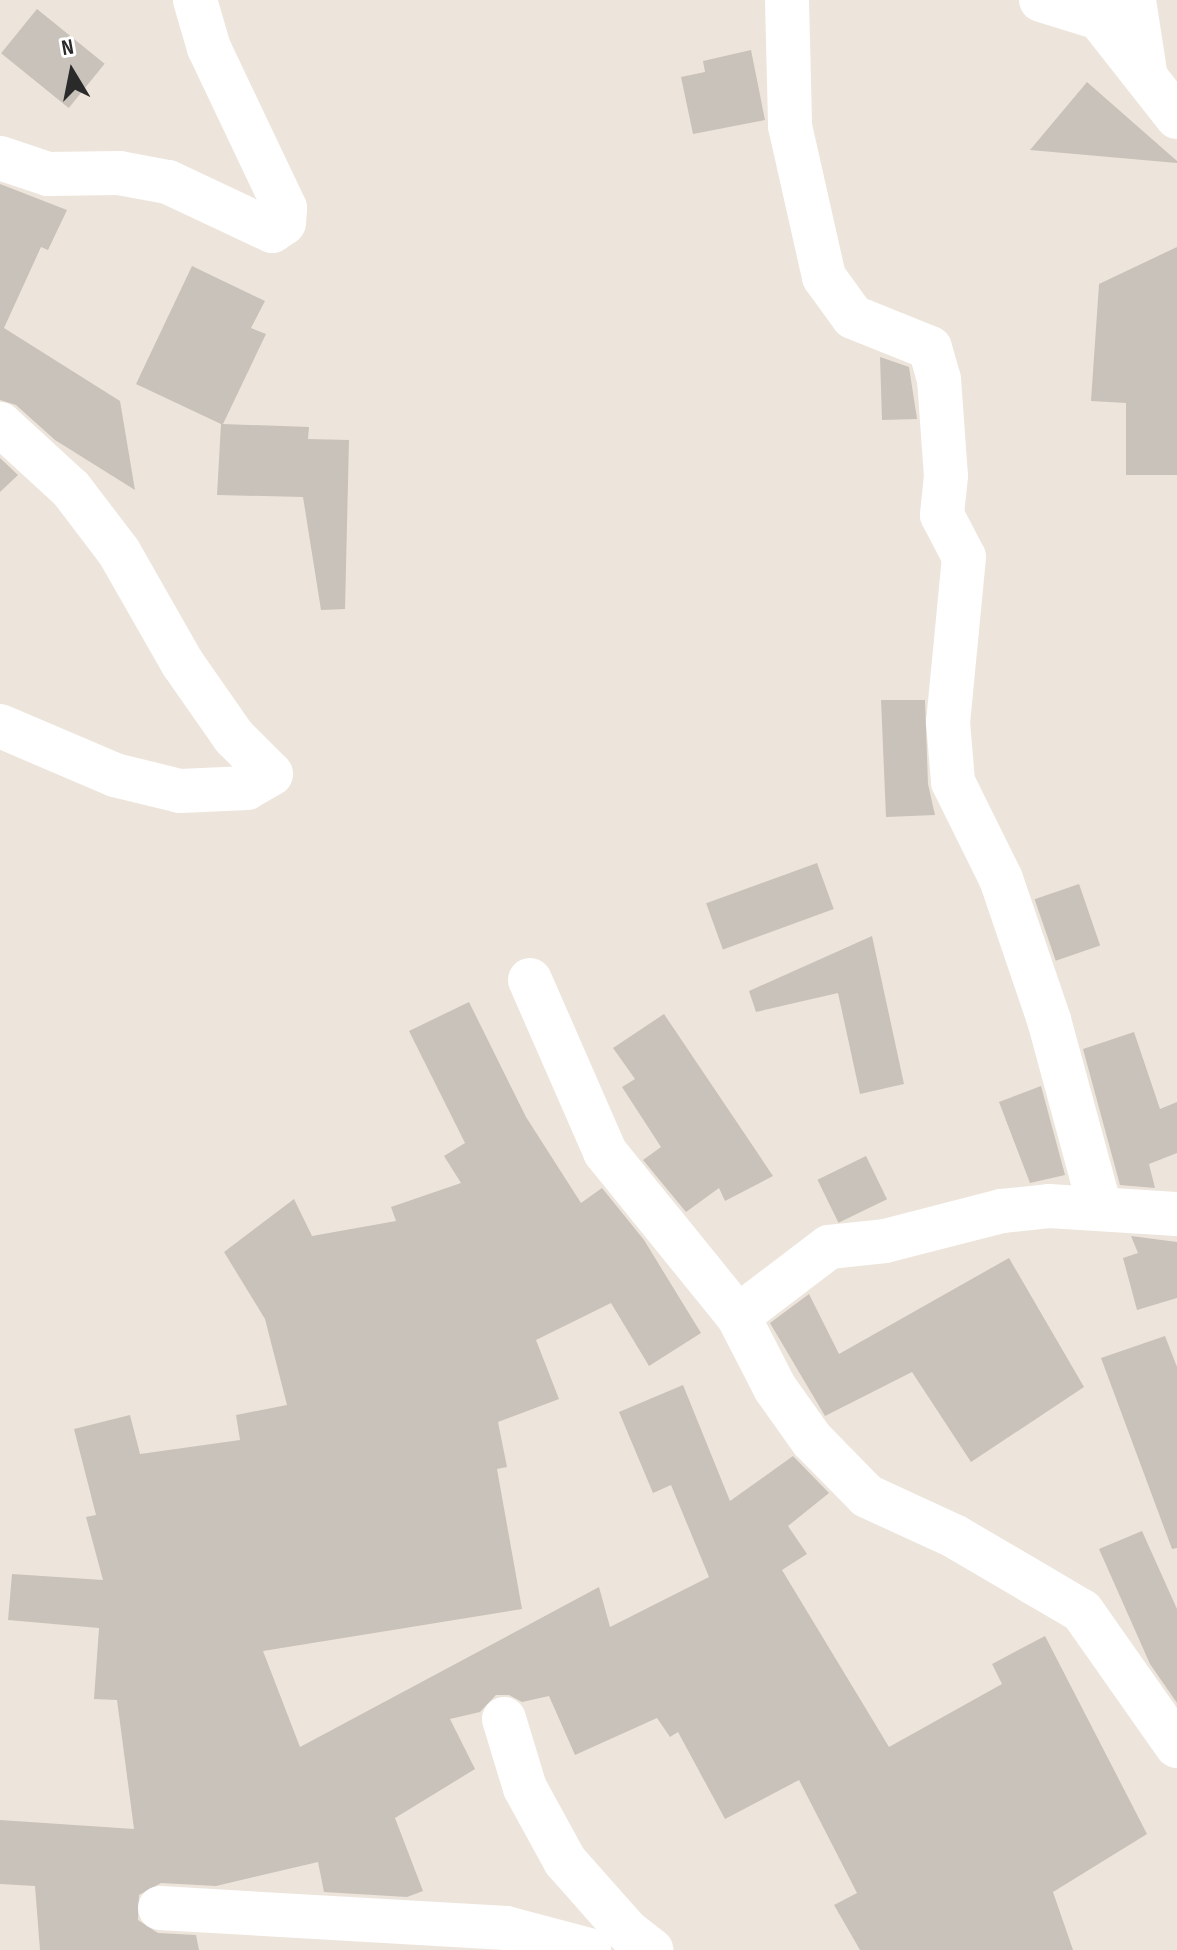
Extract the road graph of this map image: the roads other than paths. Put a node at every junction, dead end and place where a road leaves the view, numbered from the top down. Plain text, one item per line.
1 (195, 0) edge
2 (787, 0) edge
3 (1041, 0) edge
4 (1134, 0) edge
5 (1145, 75) junction
6 (1177, 117) edge
7 (0, 158) edge
8 (0, 424) edge
9 (0, 726) edge
10 (530, 980) dead end
11 (1100, 1208) junction
12 (1177, 1214) edge
13 (738, 1316) junction
14 (504, 1719) dead end
15 (1177, 1746) edge
16 (160, 1908) dead end
17 (589, 1950) edge
18 (651, 1950) edge

1 - 7 street
2 - 11 street
3 - 5 street
4 - 5 street
5 - 6 street
8 - 9 street
10 - 13 street
11 - 12 street
11 - 13 street
13 - 15 street
14 - 18 street
16 - 17 street

